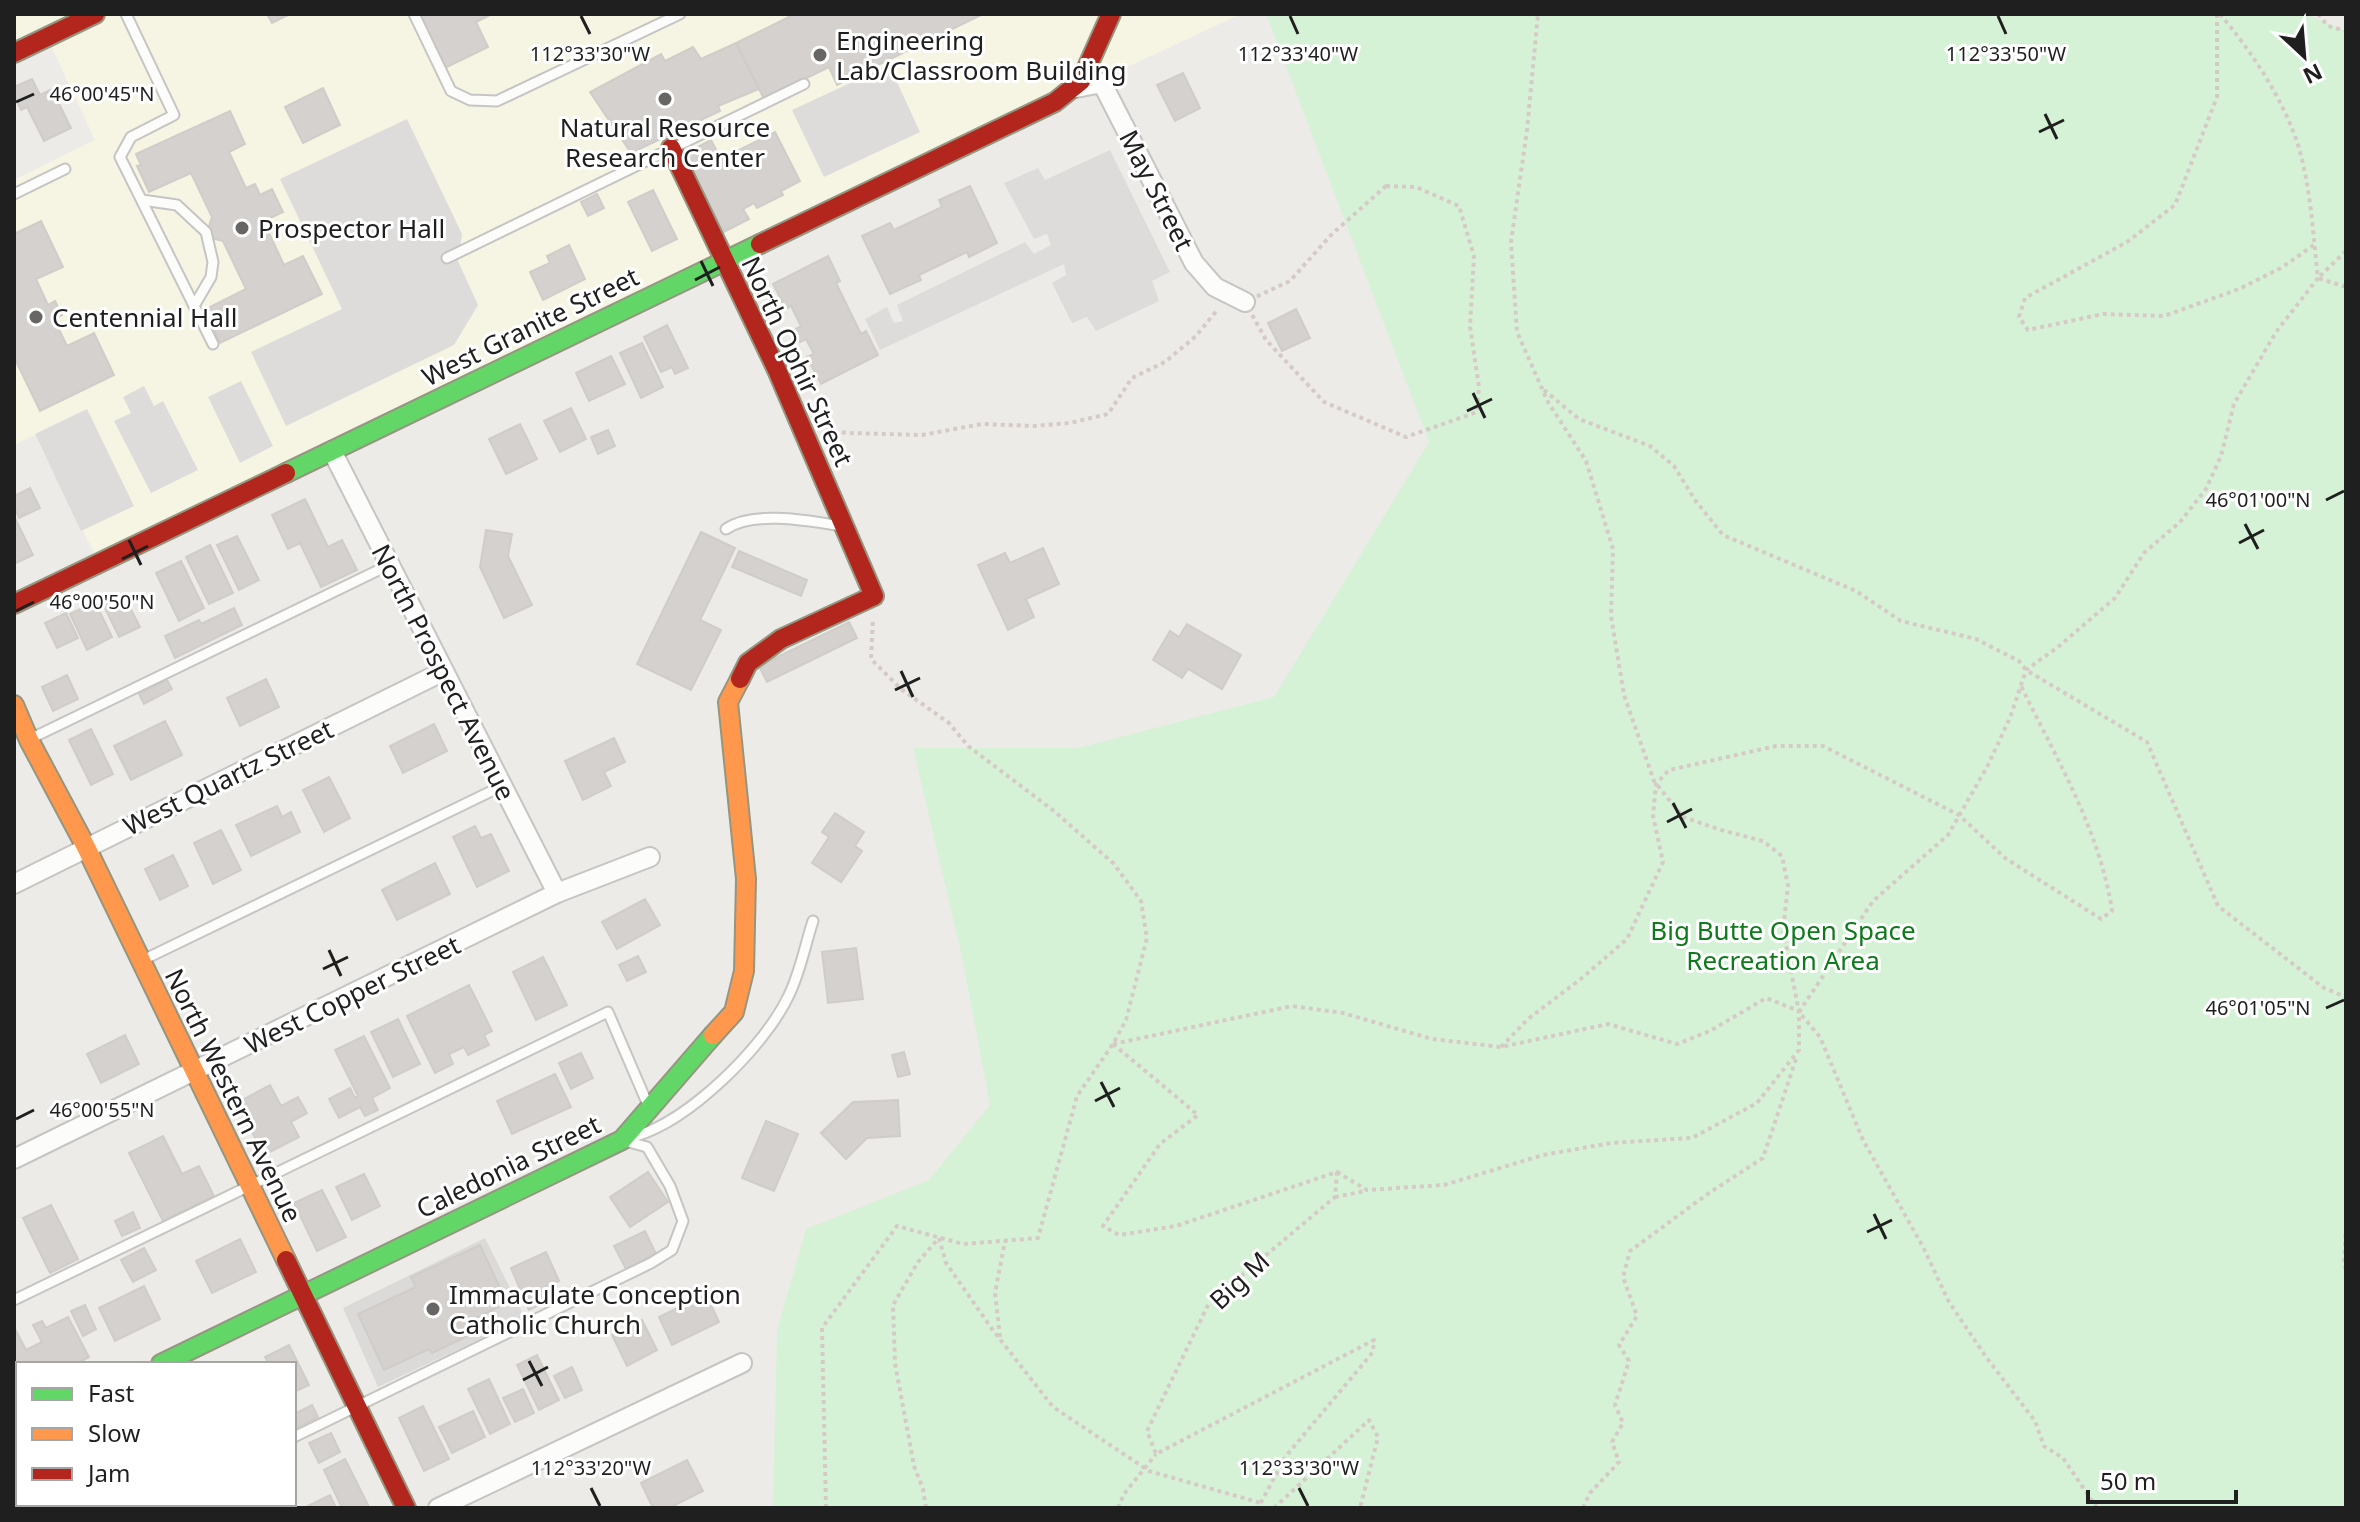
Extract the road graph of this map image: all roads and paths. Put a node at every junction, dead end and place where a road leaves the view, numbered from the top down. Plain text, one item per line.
1 (95, 14) edge
2 (126, 14) edge
3 (414, 14) edge
4 (680, 14) edge
5 (1111, 14) edge
6 (1538, 14) edge
7 (2218, 14) edge
8 (2318, 14) edge
9 (2346, 31) edge
10 (14, 53) edge
11 (804, 84) dead end
12 (1072, 91) junction
13 (671, 148) junction
14 (65, 169) dead end
15 (14, 194) edge
16 (142, 200) junction
17 (2314, 245) junction
18 (2346, 251) edge
19 (447, 258) dead end
20 (725, 262) junction
21 (2318, 278) junction
22 (2346, 287) edge
23 (1237, 298) junction
24 (194, 306) junction
25 (213, 344) dead end
26 (1543, 389) junction
27 (801, 426) junction
28 (332, 451) junction
29 (844, 527) junction
30 (726, 529) dead end
31 (389, 565) junction
32 (874, 596) junction
33 (14, 604) edge
34 (2026, 670) junction
35 (442, 672) junction
36 (2021, 686) junction
37 (14, 705) edge
38 (29, 740) junction
39 (1656, 784) junction
40 (502, 786) junction
41 (1959, 815) junction
42 (86, 847) junction
43 (650, 857) dead end
44 (14, 884) edge
45 (557, 893) junction
46 (813, 921) dead end
47 (141, 961) junction
48 (2346, 997) edge
49 (1799, 1012) junction
50 (1113, 1044) junction
51 (1501, 1047) junction
52 (1799, 1050) junction
53 (194, 1072) junction
54 (650, 1108) junction
55 (622, 1140) junction
56 (14, 1159) edge
57 (1337, 1172) junction
58 (249, 1186) junction
59 (1367, 1190) junction
60 (1335, 1197) junction
61 (2346, 1226) edge
62 (939, 1238) junction
63 (1005, 1241) junction
64 (2346, 1270) edge
65 (303, 1295) junction
66 (14, 1300) edge
67 (1000, 1339) junction
68 (165, 1362) edge
69 (742, 1363) dead end
70 (357, 1407) junction
71 (296, 1436) edge
72 (1156, 1454) junction
73 (1145, 1469) junction
74 (1259, 1506) edge
75 (406, 1508) edge
76 (438, 1508) edge
77 (826, 1508) edge
78 (926, 1508) edge
79 (1118, 1508) edge
80 (1274, 1508) edge
81 (1360, 1508) edge
82 (1583, 1508) edge
83 (2097, 1508) edge

1 - 10 street
2 - 16 lane
3 - 4 lane
5 - 12 street
6 - 26 path
7 - 17 path
7 - 17 path
8 - 9 path
11 - 13 lane
12 - 20 street, West Granite Street
12 - 23 street, May Street
13 - 19 lane
13 - 20 street, North Ophir Street
14 - 15 lane
16 - 24 lane
16 - 24 lane
17 - 21 path
18 - 21 path
20 - 27 street, North Ophir Street
20 - 28 street, West Granite Street
21 - 22 path
21 - 34 path
23 - 23 path
23 - 27 path
24 - 25 lane
26 - 34 path
26 - 39 path
27 - 29 street, North Ophir Street
28 - 31 street, North Prospect Avenue
28 - 33 street, West Granite Street
29 - 30 lane
29 - 32 street, North Ophir Street
31 - 35 street, North Prospect Avenue
31 - 38 lane
32 - 50 path
32 - 54 street, Caledonia Street
34 - 36 path
34 - 48 path
35 - 40 street, North Prospect Avenue
35 - 42 street, West Quartz Street
36 - 41 path
36 - 41 path
37 - 38 street, North Western Avenue
38 - 42 street, North Western Avenue
39 - 41 path
39 - 49 path
39 - 51 path
40 - 45 street, North Prospect Avenue
40 - 47 lane
41 - 49 path
42 - 44 street, West Quartz Street
42 - 47 street, North Western Avenue
43 - 45 street, West Copper Street
45 - 53 street, West Copper Street
46 - 55 lane
47 - 53 street, North Western Avenue
49 - 51 path
49 - 52 path
49 - 83 path
50 - 51 path
50 - 57 path
50 - 63 path
52 - 59 path
52 - 82 path
53 - 56 street, West Copper Street
53 - 58 street, North Western Avenue
54 - 55 street, Caledonia Street
54 - 58 lane
55 - 65 street, Caledonia Street
55 - 70 lane
57 - 59 path
57 - 60 path
58 - 65 street, North Western Avenue
58 - 66 lane
59 - 60 path
60 - 72 path, Big M
61 - 64 path
62 - 63 path
62 - 67 path
62 - 77 path
62 - 78 path
63 - 67 path
65 - 68 street, Caledonia Street
65 - 70 street, North Western Avenue
67 - 73 path
69 - 76 street
70 - 71 lane
70 - 75 street, North Western Avenue
72 - 73 path
72 - 74 path
73 - 74 path
73 - 79 path
80 - 81 path

